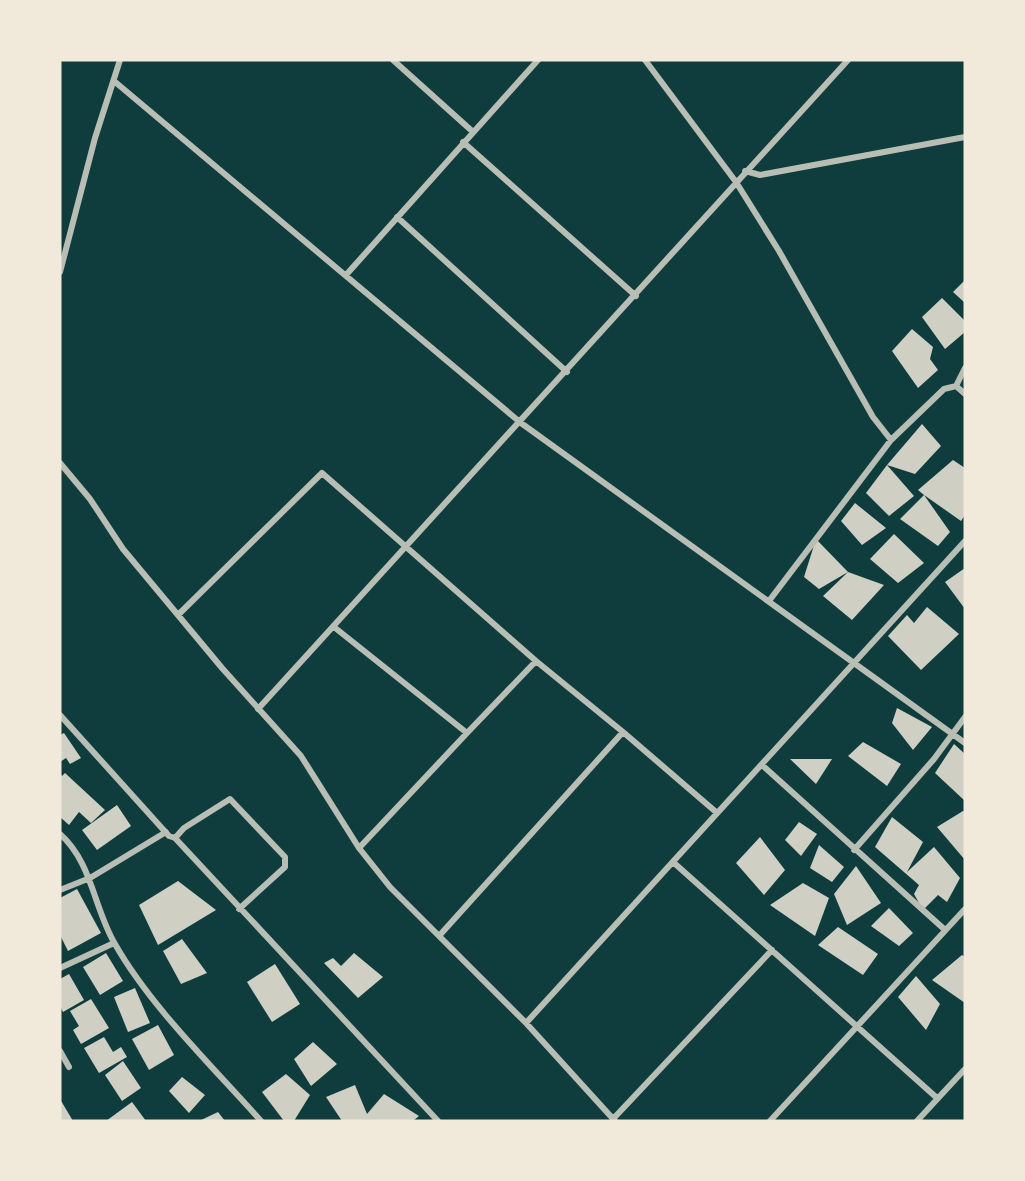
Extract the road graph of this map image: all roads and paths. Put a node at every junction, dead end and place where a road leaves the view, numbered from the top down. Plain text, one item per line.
1 (120, 60) edge
2 (393, 60) edge
3 (538, 60) edge
4 (645, 60) edge
5 (848, 60) edge
6 (114, 81) junction
7 (472, 131) junction
8 (965, 138) edge
9 (463, 142) junction
10 (746, 171) junction
11 (736, 182) junction
12 (397, 217) junction
13 (60, 272) edge
14 (346, 275) junction
15 (636, 296) junction
16 (965, 368) edge
17 (567, 372) junction
18 (956, 386) junction
19 (965, 394) edge
20 (521, 423) junction
21 (891, 440) junction
22 (60, 463) edge
23 (965, 541) edge
24 (406, 548) junction
25 (769, 601) junction
26 (179, 614) junction
27 (334, 627) junction
28 (536, 661) junction
29 (855, 663) junction
30 (258, 709) junction
31 (60, 715) edge
32 (965, 717) edge
33 (623, 732) junction
34 (951, 732) junction
35 (467, 734) junction
36 (965, 743) edge
37 (762, 765) junction
38 (716, 812) junction
39 (166, 832) junction
40 (60, 834) edge
41 (175, 838) junction
42 (359, 848) junction
43 (854, 850) junction
44 (673, 862) junction
45 (90, 878) junction
46 (60, 890) edge
47 (239, 909) junction
48 (965, 909) edge
49 (945, 929) junction
50 (439, 936) junction
51 (114, 943) junction
52 (772, 950) junction
53 (60, 968) edge
54 (526, 1023) junction
55 (856, 1026) junction
56 (60, 1051) edge
57 (69, 1067) dead end
58 (965, 1068) edge
59 (937, 1098) junction
60 (614, 1120) edge
61 (261, 1121) edge
62 (438, 1121) edge
63 (770, 1121) edge
64 (917, 1121) edge

1 - 6 street
2 - 7 street
3 - 7 street
4 - 11 street
5 - 10 street
6 - 13 street
6 - 14 street
7 - 9 street
8 - 10 street
9 - 12 street
9 - 15 street
10 - 11 street
11 - 15 street
11 - 21 street
12 - 14 street
12 - 17 street
14 - 20 street
15 - 17 street
16 - 18 street
17 - 20 street
18 - 19 street
18 - 21 street
20 - 24 street
20 - 25 street
21 - 25 street
22 - 26 street
23 - 29 street
24 - 26 street
24 - 27 street
24 - 28 street
25 - 29 street
26 - 30 street
27 - 30 street
27 - 35 street
28 - 33 street
28 - 35 street
29 - 34 street
29 - 37 street
30 - 42 street
31 - 39 street
32 - 34 street
33 - 38 street
33 - 50 street
34 - 36 street
34 - 43 street
35 - 42 street
37 - 38 street
37 - 43 street
38 - 44 street
39 - 41 street
39 - 45 street
40 - 45 street
41 - 47 street
41 - 47 street
42 - 50 street
43 - 49 street
44 - 52 street
44 - 54 street
45 - 46 street
45 - 51 street
47 - 62 street
48 - 49 street
49 - 55 street
50 - 54 street
51 - 53 street
51 - 61 street
52 - 55 street
52 - 60 street
54 - 60 street
55 - 59 street
55 - 63 street
56 - 57 street
58 - 59 street
59 - 64 street

